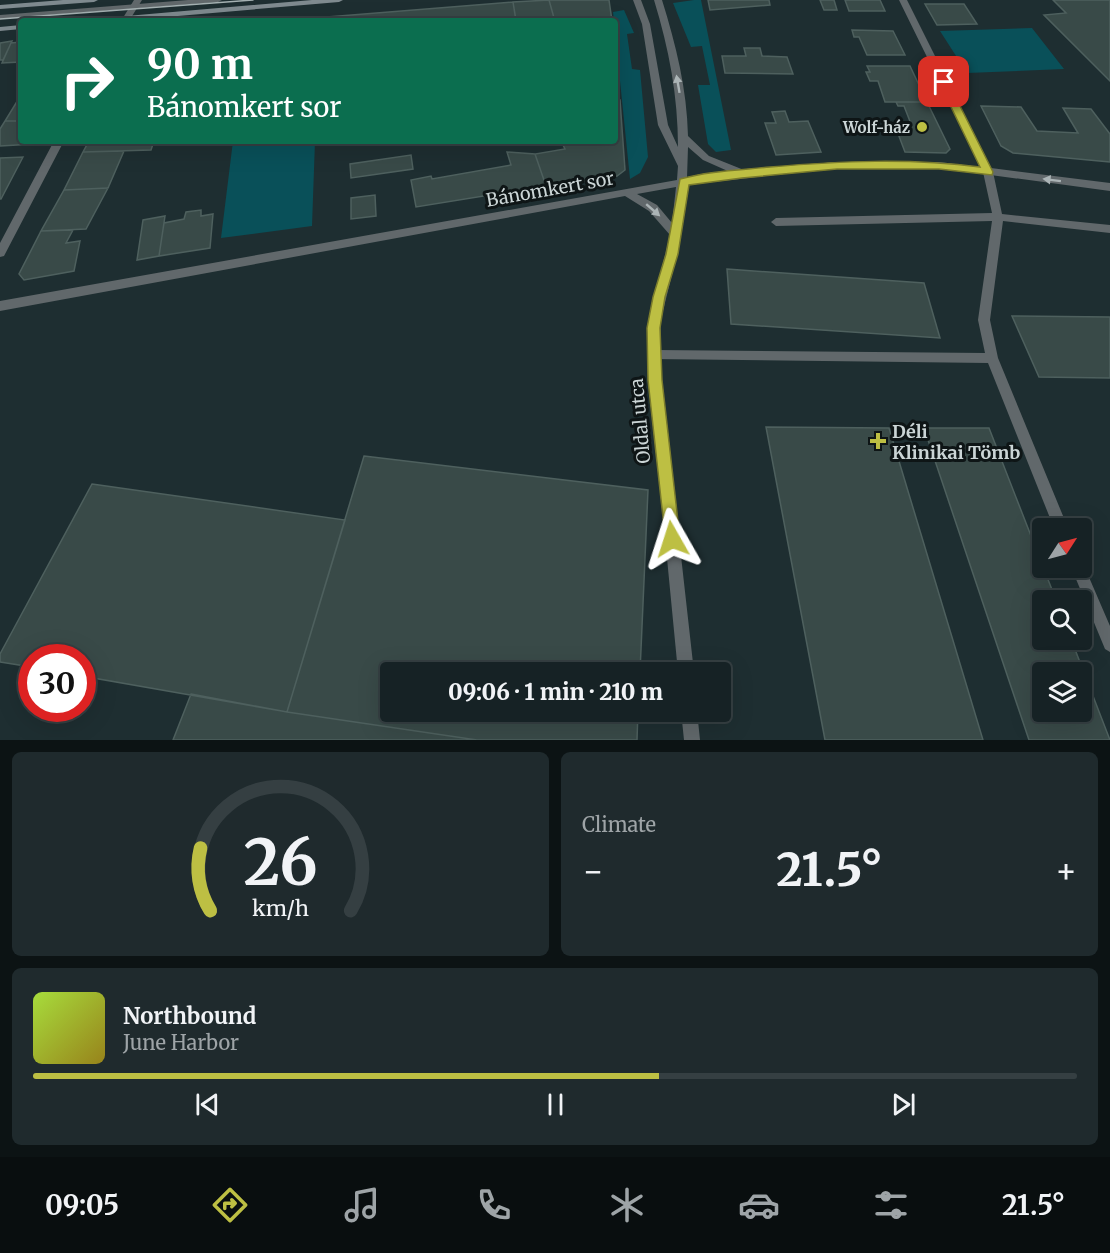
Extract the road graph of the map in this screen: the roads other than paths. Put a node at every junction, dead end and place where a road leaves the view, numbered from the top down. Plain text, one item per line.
1 (94, 0) edge
2 (218, 0) edge
3 (339, 0) edge
4 (637, 0) edge
5 (658, 0) edge
6 (903, 0) edge
7 (136, 3) edge
8 (0, 7) edge
9 (0, 17) edge
10 (127, 18) edge
11 (137, 18) edge
12 (18, 27) edge
13 (0, 29) edge
14 (684, 138) junction
15 (57, 144) edge
16 (684, 168) junction
17 (988, 172) junction
18 (742, 174) junction
19 (684, 182) junction
20 (1110, 187) edge
21 (626, 192) junction
22 (998, 217) junction
23 (776, 222) dead end
24 (1110, 229) edge
25 (675, 234) junction
26 (0, 253) edge
27 (0, 306) edge
28 (654, 355) junction
29 (992, 358) junction
30 (1057, 518) edge
31 (1083, 578) edge
32 (1110, 644) edge
33 (685, 662) edge
34 (690, 722) edge
35 (692, 740) edge

1 - 8 street
2 - 7 street
3 - 11 street
4 - 16 street, Oldal utca
14 -> 5 street, Oldal utca
6 - 17 street
7 - 9 street
7 - 10 street
12 - 13 street
14 - 16 street, Oldal utca
14 - 18 street
15 - 26 street
16 - 19 street, Oldal utca
17 - 18 street, Bánomkert sor
20 -> 17 street, Bánomkert sor
17 - 22 street
18 - 19 street, Bánomkert sor
19 - 21 street, Bánomkert sor
19 - 25 street, Oldal utca
21 -> 25 street
21 - 27 street, Bánomkert sor
22 - 23 street
22 - 24 street
22 - 29 street
25 - 28 street, Oldal utca
28 - 29 street
28 - 33 street, Oldal utca
29 - 30 street
31 - 32 street
34 - 35 street

